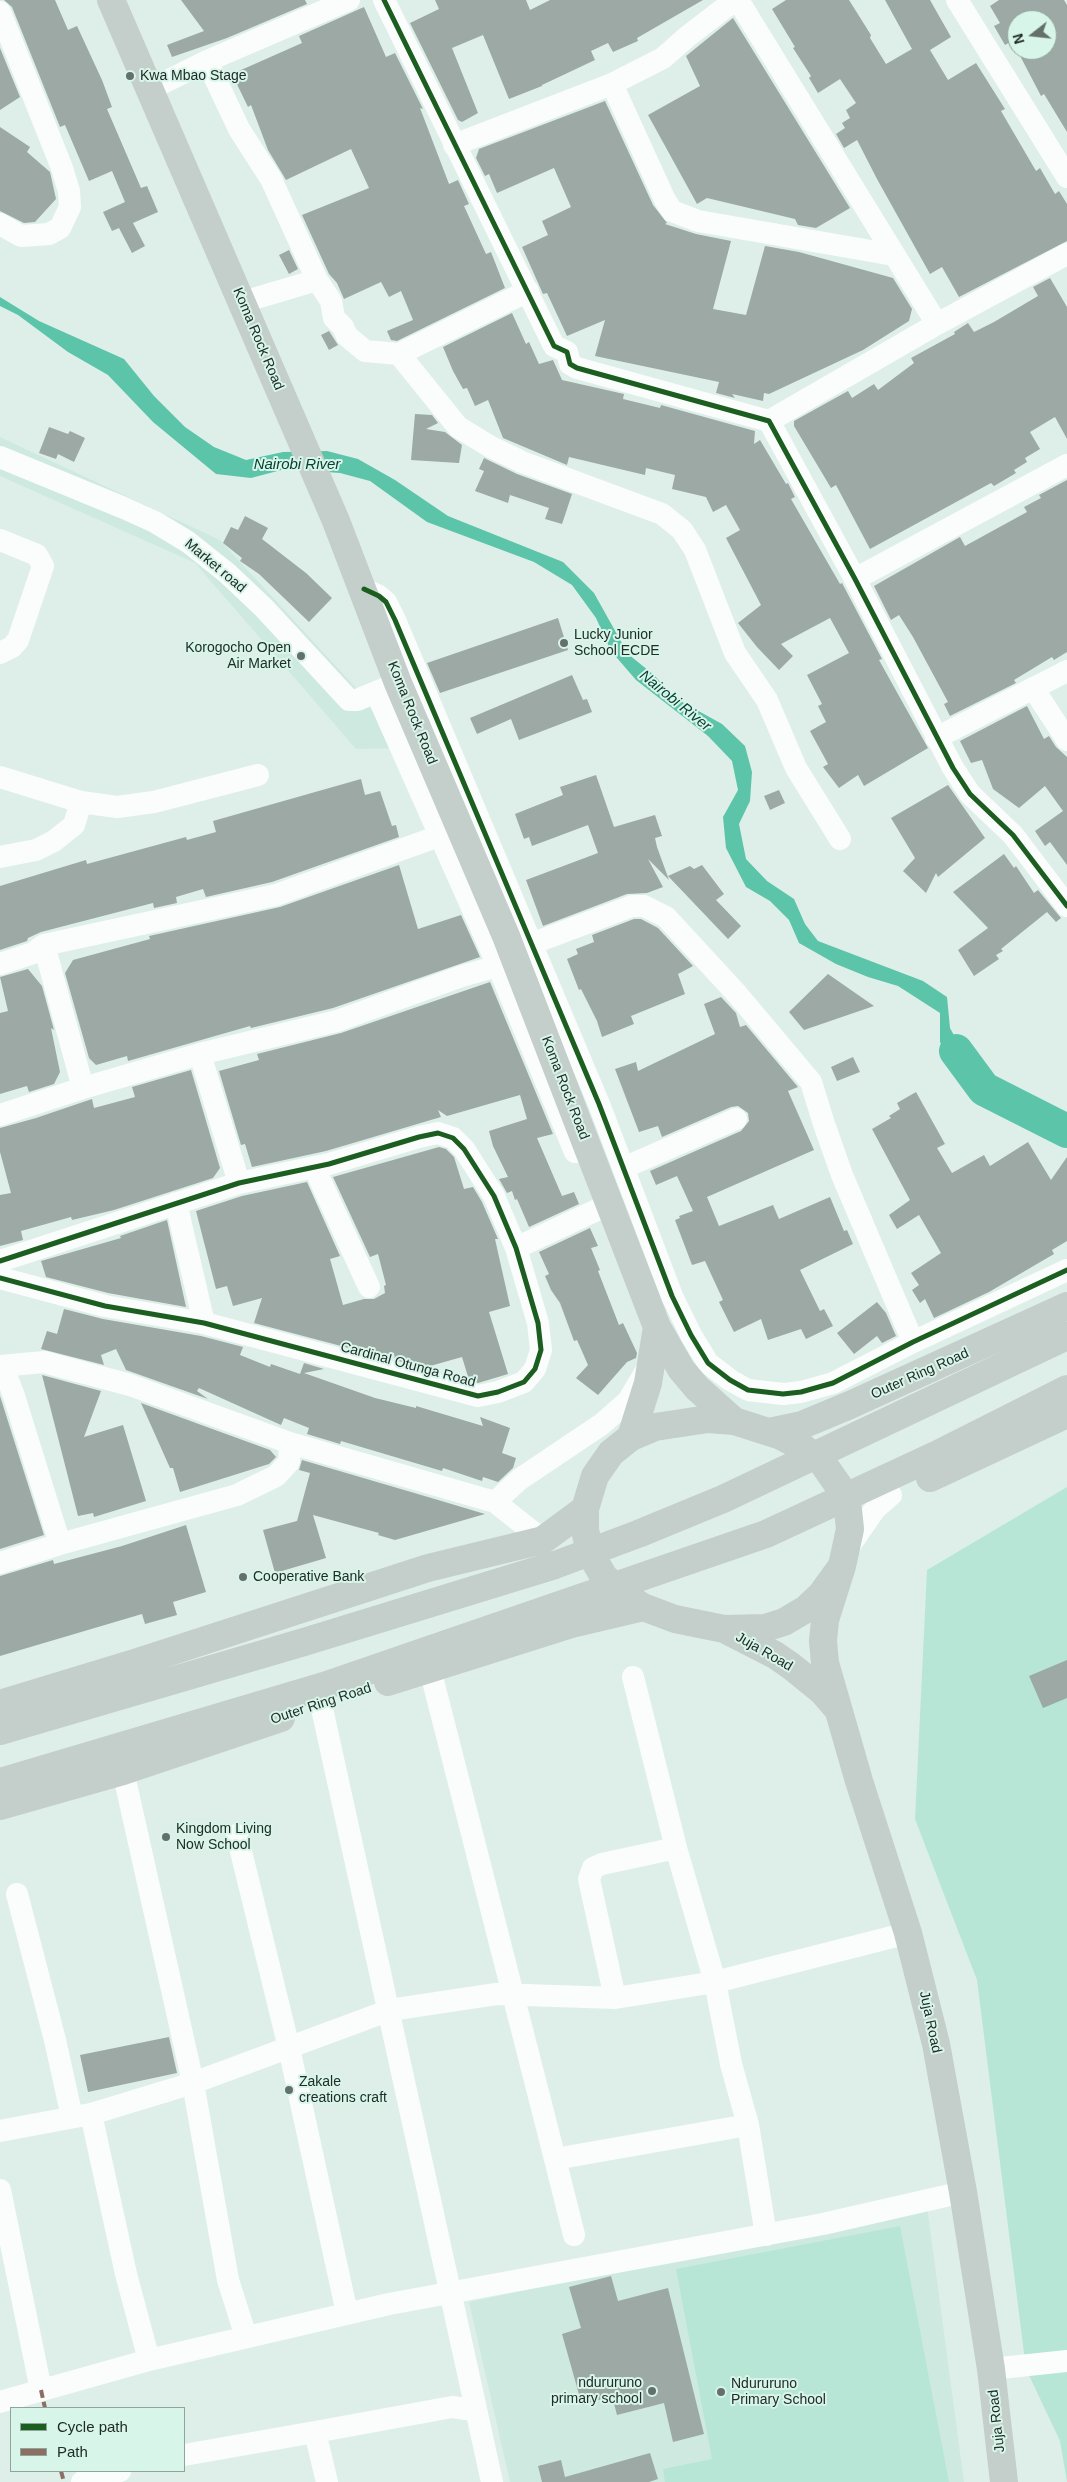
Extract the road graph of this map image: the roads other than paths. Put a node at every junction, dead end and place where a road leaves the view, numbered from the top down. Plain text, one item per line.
1 (111, 0) edge
2 (349, 0) edge
3 (384, 0) edge
4 (736, 0) edge
5 (957, 0) edge
6 (0, 12) edge
7 (207, 61) junction
8 (612, 84) junction
9 (149, 90) junction
10 (454, 146) junction
11 (1067, 177) edge
12 (0, 224) edge
13 (1067, 254) edge
14 (894, 255) junction
15 (317, 280) junction
16 (528, 291) junction
17 (243, 302) junction
18 (937, 324) junction
19 (399, 354) junction
20 (769, 421) junction
21 (0, 457) edge
22 (1067, 465) edge
23 (0, 540) edge
24 (855, 579) junction
25 (364, 589) junction
26 (0, 653) edge
27 (1067, 671) edge
28 (387, 687) junction
29 (1033, 688) junction
30 (936, 738) junction
31 (1067, 740) edge
32 (258, 775) dead end
33 (0, 777) edge
34 (81, 802) junction
35 (439, 836) junction
36 (840, 839) dead end
37 (0, 857) edge
38 (1067, 906) edge
39 (531, 944) junction
40 (44, 945) junction
41 (0, 964) edge
42 (498, 966) junction
43 (200, 1054) junction
44 (83, 1088) junction
45 (0, 1115) edge
46 (736, 1119) dead end
47 (314, 1167) junction
48 (624, 1168) junction
49 (239, 1183) junction
50 (176, 1203) junction
51 (599, 1209) junction
52 (516, 1248) junction
53 (0, 1260) edge
54 (1067, 1270) edge
55 (0, 1278) edge
56 (369, 1287) dead end
57 (1067, 1306) edge
58 (204, 1323) junction
59 (657, 1326) junction
60 (1067, 1336) edge
61 (913, 1342) junction
62 (0, 1366) edge
63 (0, 1371) edge
64 (1067, 1389) edge
65 (1067, 1414) edge
66 (734, 1421) junction
67 (775, 1434) junction
68 (631, 1437) junction
69 (290, 1443) junction
70 (891, 1495) joint
71 (495, 1502) junction
72 (585, 1515) junction
73 (543, 1540) junction
74 (60, 1544) junction
75 (844, 1558) junction
76 (0, 1563) edge
77 (636, 1603) junction
78 (724, 1629) junction
79 (430, 1669) junction
80 (633, 1677) dead end
81 (0, 1704) edge
82 (321, 1704) junction
83 (836, 1706) junction
84 (0, 1731) edge
85 (123, 1772) junction
86 (0, 1782) edge
87 (0, 1806) edge
88 (237, 1835) dead end
89 (676, 1848) junction
90 (17, 1894) dead end
91 (908, 1933) junction
92 (715, 1982) junction
93 (514, 1994) junction
94 (615, 1998) junction
95 (390, 2010) junction
96 (289, 2048) junction
97 (193, 2084) junction
98 (82, 2116) junction
99 (748, 2124) junction
100 (0, 2131) edge
101 (555, 2159) junction
102 (0, 2190) edge
103 (963, 2192) junction
104 (574, 2235) dead end
105 (766, 2235) junction
106 (450, 2294) junction
107 (347, 2313) junction
108 (246, 2337) junction
109 (149, 2360) junction
110 (1067, 2360) edge
111 (991, 2369) junction
112 (41, 2390) junction
113 (0, 2402) edge
114 (474, 2410) junction
115 (316, 2432) junction
116 (185, 2455) edge
117 (117, 2472) edge
118 (82, 2482) edge
119 (326, 2482) edge
120 (492, 2482) edge
121 (1004, 2482) edge

1 - 9 main road, Koma Rock Road
2 - 7 street
3 - 10 street
4 - 8 street
4 - 14 street
5 - 11 street
6 - 12 street
7 - 9 street
7 - 15 street
8 - 10 street
8 - 14 street
9 - 17 main road, Koma Rock Road
10 - 16 street
13 - 18 street
14 - 18 street
15 - 17 street
15 - 19 street
16 - 19 street
16 - 20 street
17 - 25 main road, Koma Rock Road
18 - 20 street
19 - 36 street
20 - 24 street
21 - 28 street, Market road
22 - 24 street
23 - 26 street
24 - 30 street
25 - 28 main road, Koma Rock Road
25 - 39 street
27 - 29 street
28 - 35 street
28 - 59 main road, Koma Rock Road
29 - 30 street
29 - 31 street
30 - 38 street
32 - 34 street
33 - 34 street
34 - 37 street
35 - 40 street
35 - 42 street
39 - 48 street
39 - 61 street
40 - 41 street
40 - 44 street
42 - 43 street
42 - 51 street
43 - 44 street
43 - 49 street
44 - 45 street
46 - 48 street
47 - 49 street, Cardinal Otunga Road
47 - 52 street, Cardinal Otunga Road
47 - 56 street
48 - 61 street
49 - 50 street, Cardinal Otunga Road
50 - 53 street, Cardinal Otunga Road
50 - 58 street
51 - 52 street
51 - 71 street
52 - 58 street, Cardinal Otunga Road
54 - 61 street
55 - 58 street, Cardinal Otunga Road
57 - 67 main road, Outer Ring Road
59 - 66 main road, Koma Rock Road
59 - 68 main road
60 - 84 main road, Outer Ring Road
62 - 69 street
63 - 74 street
64 - 86 main road, Outer Ring Road
65 - 70 main road, Outer Ring Road
66 - 67 main road, Outer Ring Road
66 - 68 main road, Outer Ring Road
67 - 75 main road, Outer Ring Road
68 - 72 main road, Outer Ring Road
69 - 71 street
69 - 74 street
70 - 75 street, Outer Ring Road
71 - 73 street
72 - 73 main road
72 - 77 main road, Outer Ring Road
73 - 81 main road
74 - 76 street
75 - 78 main road, Outer Ring Road
75 - 83 main road
77 - 78 main road, Outer Ring Road
77 - 79 main road, Outer Ring Road
78 - 83 main road, Juja Road
79 - 82 main road, Outer Ring Road
79 - 93 street
80 - 89 street
82 - 85 main road, Outer Ring Road
82 - 95 street
83 - 91 main road, Juja Road
85 - 87 main road, Outer Ring Road
85 - 97 street
88 - 96 street
89 - 92 street
89 - 94 street
90 - 98 street
91 - 92 street
91 - 103 main road, Juja Road
92 - 94 street
92 - 99 street
93 - 94 street
93 - 95 street
93 - 101 street
95 - 96 street
95 - 106 street
96 - 97 street
96 - 107 street
97 - 98 street
97 - 108 street
98 - 100 street
98 - 109 street
99 - 101 street
99 - 105 street
101 - 104 street
102 - 112 street
103 - 105 street
103 - 111 main road, Juja Road
105 - 106 street
106 - 107 street
106 - 114 street
107 - 108 street
108 - 109 street
109 - 112 street
110 - 111 street
111 - 121 main road, Juja Road
112 - 113 street
114 - 115 street
114 - 120 street
115 - 116 street
115 - 119 street
117 - 118 street

